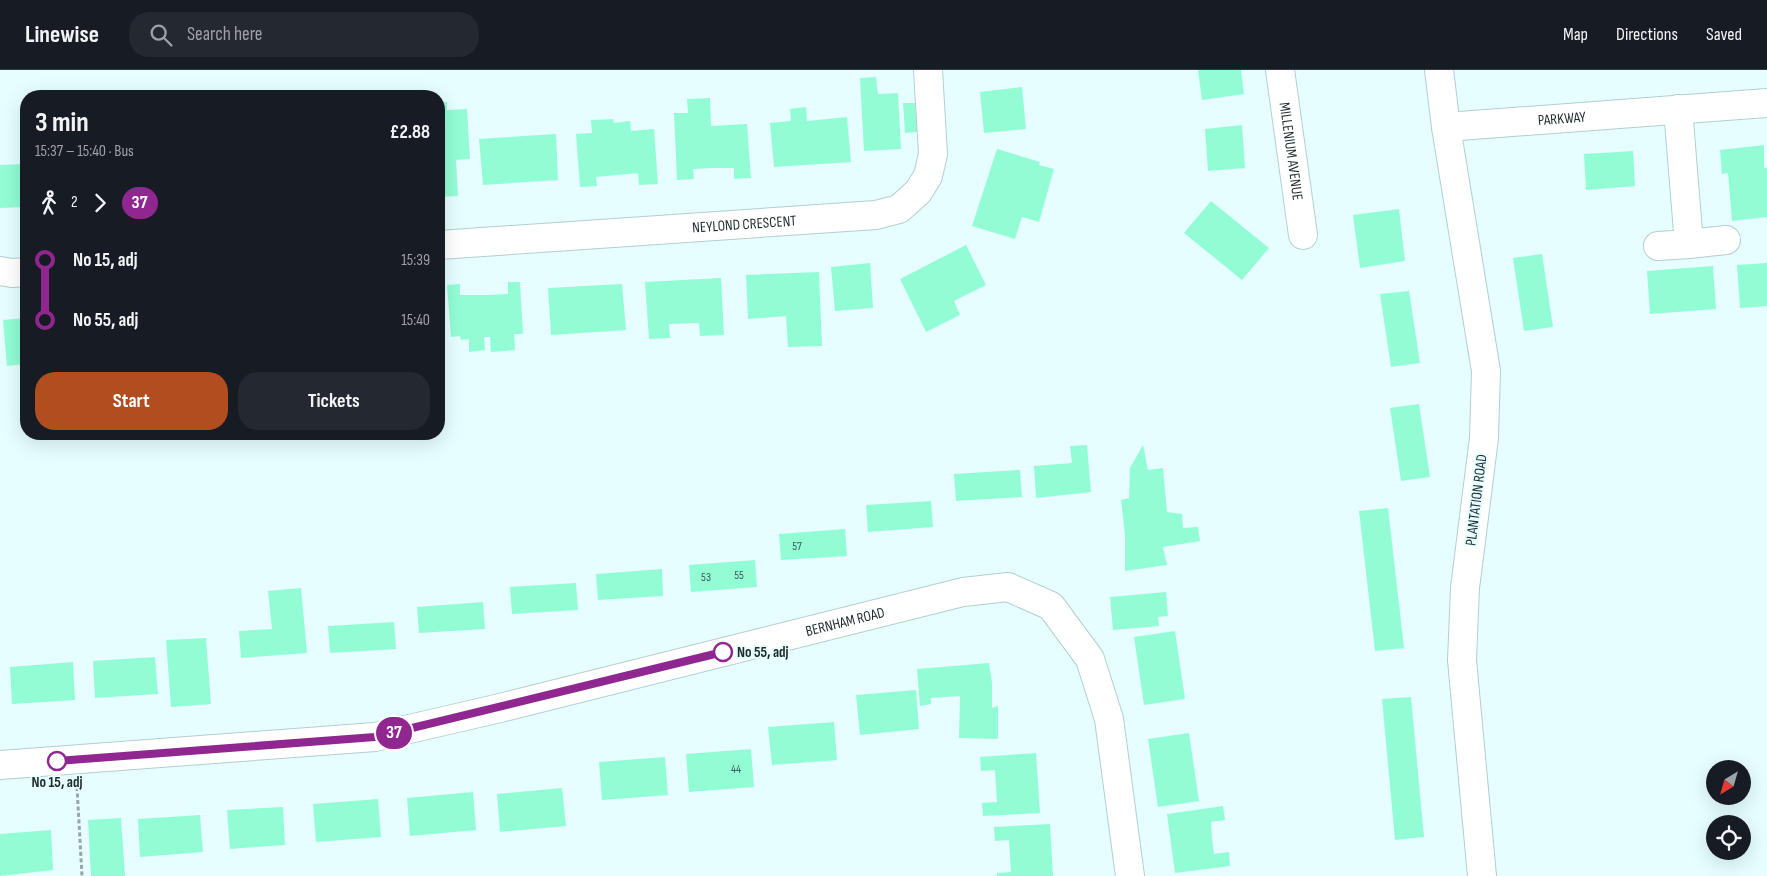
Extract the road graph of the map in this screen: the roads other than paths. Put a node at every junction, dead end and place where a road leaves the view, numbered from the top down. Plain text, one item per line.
1 (928, 70) edge
2 (1280, 70) edge
3 (1439, 70) edge
4 (1767, 103) edge
5 (1678, 109) junction
6 (1446, 127) junction
7 (1303, 234) dead end
8 (1726, 240) dead end
9 (1689, 244) junction
10 (445, 245) edge
11 (1658, 246) dead end
12 (0, 271) edge
13 (20, 272) edge
14 (0, 765) edge
15 (1130, 876) edge
16 (1482, 876) edge

1 - 10 street, NEYLOND CRESCENT
2 - 7 street, MILLENIUM AVENUE
3 - 6 street, PLANTATION ROAD
4 - 5 street, PARKWAY
5 - 6 street, PARKWAY
5 - 9 street
6 - 16 street, PLANTATION ROAD
8 - 9 street
9 - 11 street
12 - 13 street
14 - 15 street, BERNHAM ROAD

